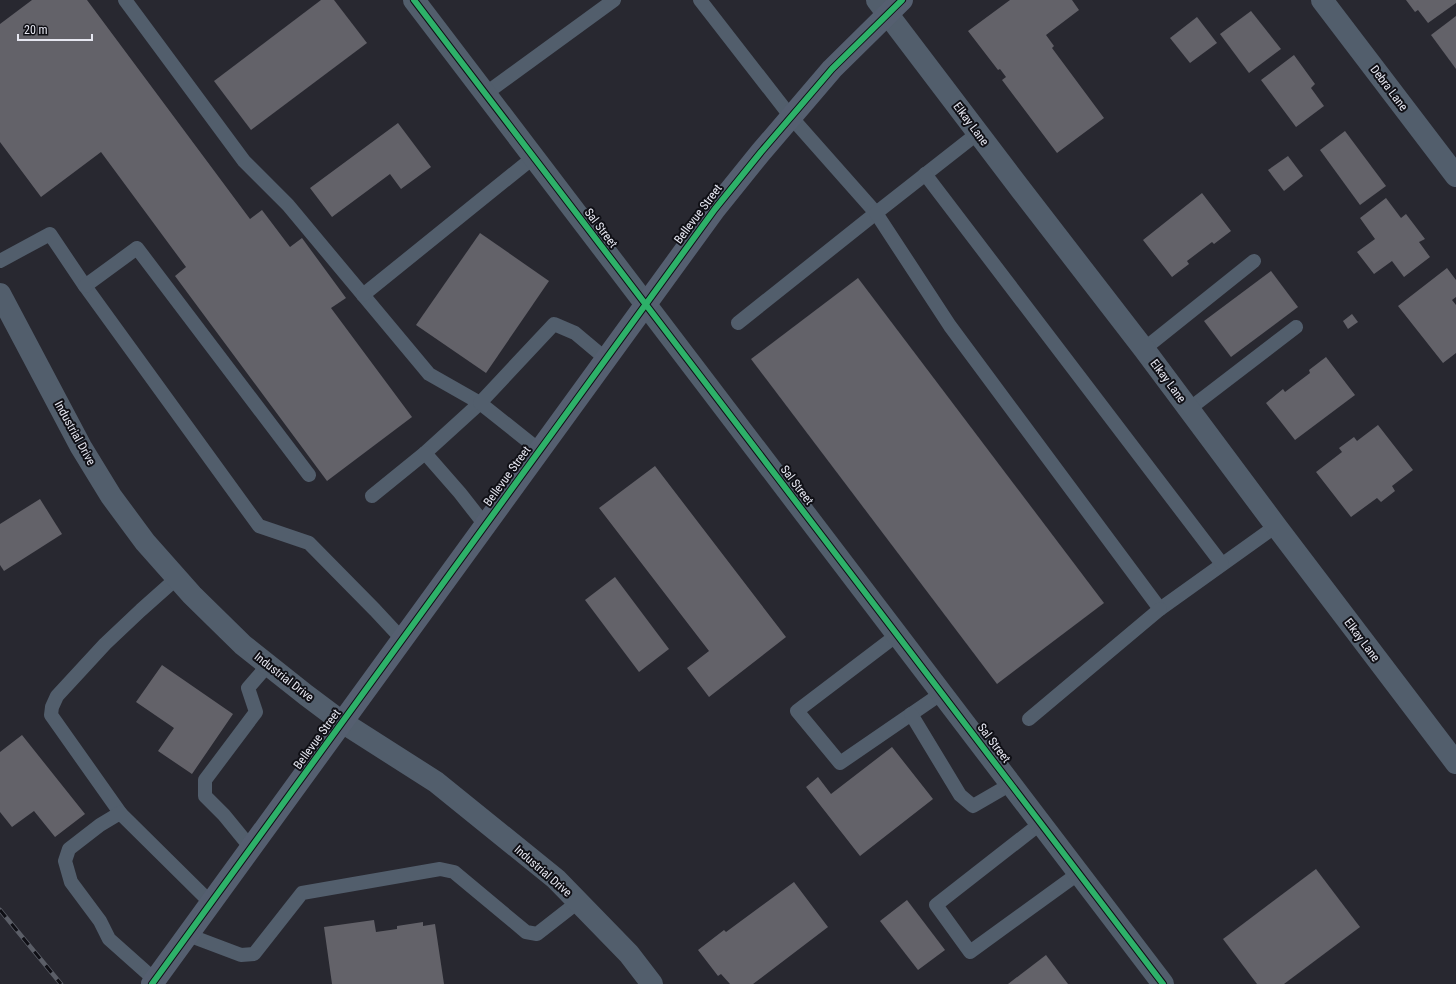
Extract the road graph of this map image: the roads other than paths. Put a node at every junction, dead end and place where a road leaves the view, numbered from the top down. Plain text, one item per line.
1 (125, 0) edge
2 (414, 0) edge
3 (614, 0) edge
4 (700, 0) edge
5 (1322, 0) edge
6 (889, 5) edge
7 (485, 94) junction
8 (791, 117) junction
9 (978, 133) junction
10 (534, 158) junction
11 (926, 174) junction
12 (1456, 176) edge
13 (876, 213) junction
14 (0, 261) edge
15 (1254, 261) dead end
16 (85, 286) junction
17 (0, 294) edge
18 (363, 295) junction
19 (645, 304) junction
20 (738, 323) dead end
21 (1296, 326) dead end
22 (1144, 349) junction
23 (606, 359) junction
24 (480, 403) junction
25 (1189, 409) junction
26 (539, 450) junction
27 (425, 453) junction
28 (309, 475) dead end
29 (372, 496) dead end
30 (485, 525) junction
31 (1276, 526) junction
32 (1222, 564) junction
33 (177, 578) junction
34 (1160, 609) junction
35 (897, 635) junction
36 (402, 639) junction
37 (268, 665) junction
38 (942, 693) junction
39 (911, 714) junction
40 (1030, 719) dead end
41 (342, 722) junction
42 (1456, 763) edge
43 (1011, 784) junction
44 (121, 814) junction
45 (1040, 823) junction
46 (251, 848) junction
47 (1079, 873) junction
48 (578, 902) junction
49 (211, 903) junction
50 (188, 935) junction
51 (154, 982) edge
52 (652, 984) edge
53 (1163, 984) edge

1 - 18 lane
2 - 7 street, Sal Street
3 - 7 lane
4 - 8 lane
5 - 12 street, Debra Lane
6 - 8 street, Bellevue Street
6 - 9 street, Elkay Lane
7 - 10 street, Sal Street
8 - 13 lane
8 - 19 street, Bellevue Street
9 - 11 lane
9 - 22 street, Elkay Lane
10 - 18 lane
10 - 19 street, Sal Street
11 - 13 lane
11 - 32 lane
13 - 20 lane
13 - 34 lane
14 - 16 lane
15 - 22 lane
16 - 28 lane
16 - 36 lane
17 - 33 street, Industrial Drive
18 - 24 lane
19 - 23 street, Bellevue Street
19 - 35 street, Sal Street
21 - 25 lane
22 - 25 street, Elkay Lane
23 - 24 lane
23 - 26 street, Bellevue Street
24 - 26 lane
24 - 27 lane
25 - 31 street, Elkay Lane
26 - 30 street, Bellevue Street
27 - 29 lane
27 - 30 lane
30 - 36 street, Bellevue Street
31 - 32 lane
31 - 42 street, Elkay Lane
32 - 34 lane
33 - 37 street, Industrial Drive
33 - 44 lane
34 - 40 lane
35 - 38 street, Sal Street
35 - 39 lane
36 - 41 street, Bellevue Street
37 - 41 street, Industrial Drive
37 - 46 lane
38 - 39 lane
38 - 43 street, Sal Street
39 - 43 lane
41 - 46 street, Bellevue Street
41 - 48 street, Industrial Drive
43 - 45 street, Sal Street
44 - 49 lane
44 - 51 lane
45 - 47 street, Sal Street
45 - 47 lane
46 - 49 street, Bellevue Street
47 - 53 street, Sal Street
48 - 50 lane
48 - 52 street, Industrial Drive
49 - 50 street, Bellevue Street
50 - 51 street, Bellevue Street

